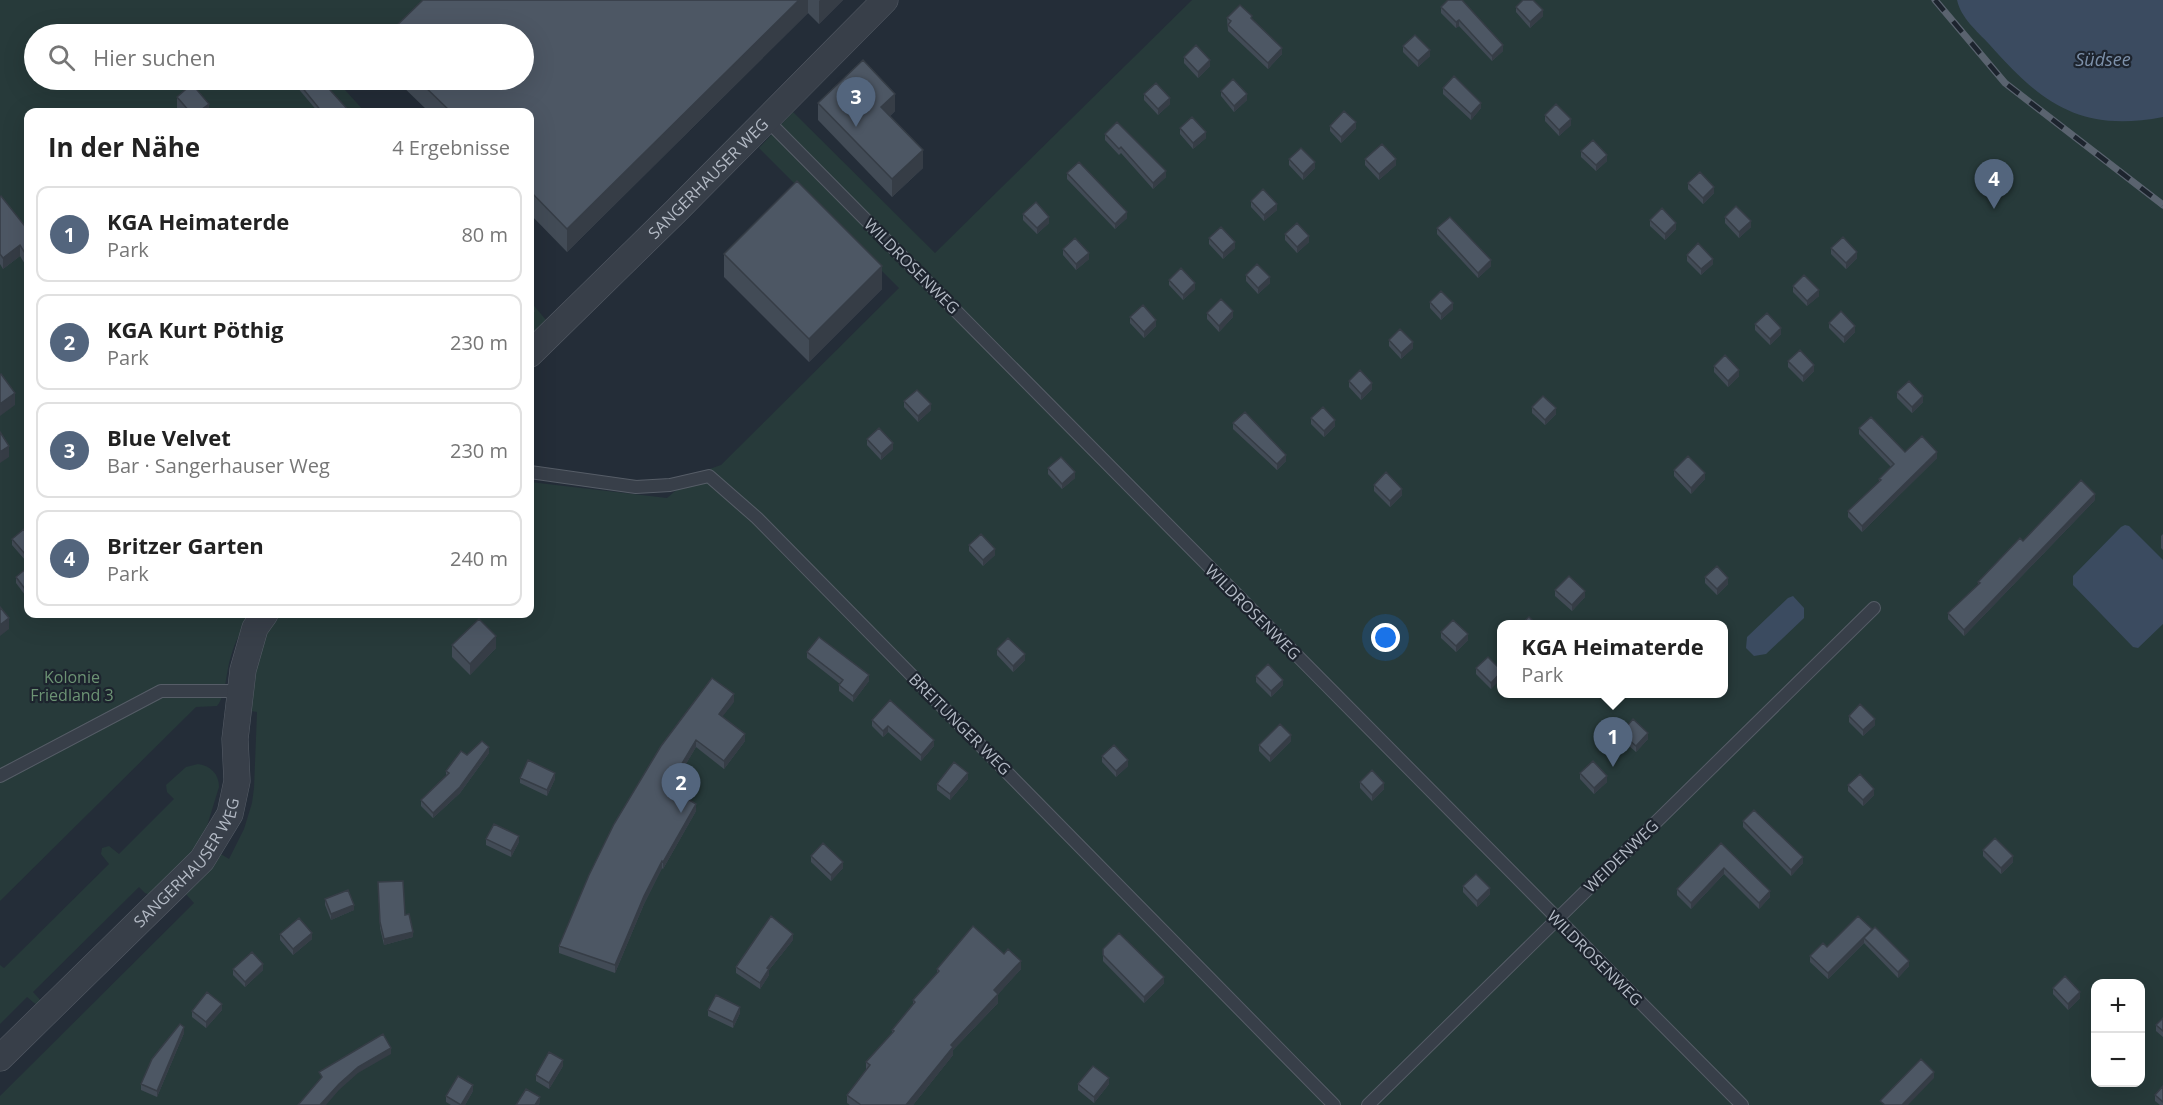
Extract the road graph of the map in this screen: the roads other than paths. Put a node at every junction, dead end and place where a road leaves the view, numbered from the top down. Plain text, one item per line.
1 (885, 0) edge
2 (766, 118) junction
3 (534, 350) edge
4 (534, 472) edge
5 (1874, 608) dead end
6 (262, 618) edge
7 (240, 691) junction
8 (0, 776) edge
9 (1557, 919) junction
10 (0, 1058) edge
11 (1334, 1105) edge
12 (1368, 1105) edge
13 (1742, 1105) edge

1 - 2 street, SANGERHAUSER WEG
2 - 3 street, SANGERHAUSER WEG
2 - 9 lane, WILDROSENWEG
4 - 11 lane, BREITUNGER WEG
5 - 9 lane, WEIDENWEG
6 - 7 street, SANGERHAUSER WEG
7 - 8 lane
7 - 10 street, SANGERHAUSER WEG
9 - 12 lane, WEIDENWEG
9 - 13 lane, WILDROSENWEG

